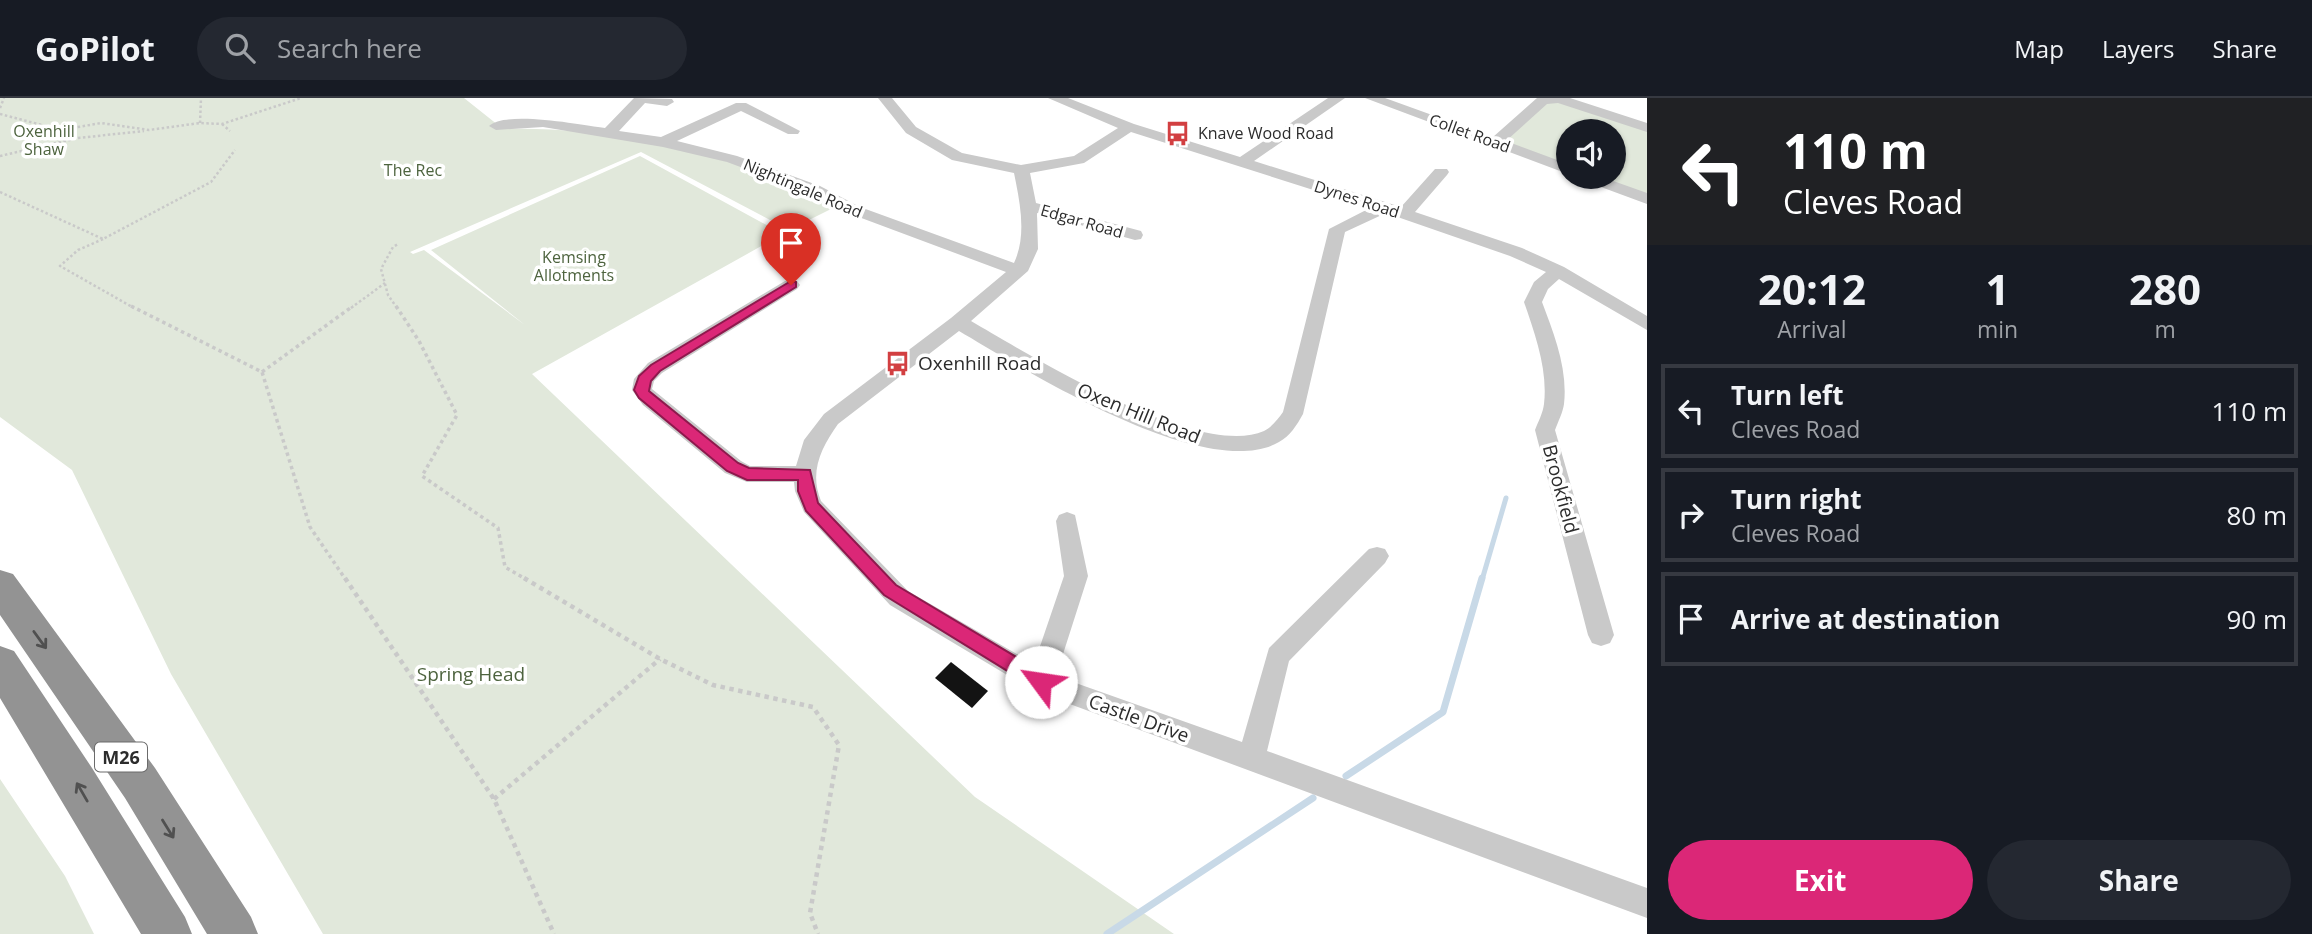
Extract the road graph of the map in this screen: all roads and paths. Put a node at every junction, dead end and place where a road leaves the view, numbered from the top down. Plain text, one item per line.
1 (4, 98) edge
2 (201, 98) edge
3 (301, 98) edge
4 (642, 98) edge
5 (886, 98) edge
6 (1055, 98) edge
7 (1338, 98) edge
8 (1372, 98) edge
9 (667, 102) dead end
10 (0, 108) edge
11 (0, 114) edge
12 (200, 123) junction
13 (222, 124) junction
14 (496, 126) dead end
15 (1129, 127) junction
16 (1647, 128) edge
17 (149, 130) junction
18 (230, 131) dead end
19 (793, 131) dead end
20 (609, 133) junction
21 (663, 142) junction
22 (1496, 142) junction
23 (235, 150) dead end
24 (0, 157) edge
25 (1242, 162) junction
26 (1556, 164) edge
27 (1021, 170) junction
28 (1441, 172) dead end
29 (1620, 189) edge
30 (0, 192) edge
31 (1647, 199) edge
32 (1030, 206) junction
33 (1385, 207) junction
34 (1404, 214) junction
35 (1135, 235) dead end
36 (103, 239) junction
37 (398, 244) dead end
38 (1018, 271) junction
39 (1558, 271) junction
40 (385, 284) junction
41 (791, 285) dead end
42 (958, 322) junction
43 (1647, 324) edge
44 (262, 372) junction
45 (805, 474) junction
46 (1067, 521) dead end
47 (1377, 556) dead end
48 (0, 585) edge
49 (1601, 635) dead end
50 (660, 659) junction
51 (0, 663) edge
52 (1041, 682) junction
53 (1251, 759) junction
54 (494, 799) junction
55 (1647, 903) edge
56 (168, 934) edge
57 (234, 934) edge
58 (554, 934) edge
59 (818, 934) edge

1 - 10 path
2 - 12 path
3 - 13 path
4 - 9 street
4 - 20 street
5 - 27 street
6 - 15 street, Dynes Road
7 - 25 street
8 - 22 street, Collet Road
11 - 17 path
12 - 13 path
12 - 17 path
13 - 18 path
14 - 20 street, Nightingale Road
15 - 25 street, Dynes Road
15 - 27 street
16 - 22 street
17 - 24 path
19 - 21 lane
20 - 21 street, Nightingale Road
21 - 38 street, Nightingale Road
22 - 26 street, Collet Road
23 - 36 path
25 - 33 street, Dynes Road
27 - 32 street
28 - 34 street
29 - 31 street
30 - 36 path
32 - 35 street, Edgar Road
32 - 38 street
33 - 34 street, Dynes Road
33 - 42 street, Oxen Hill Road
34 - 39 street, Dynes Road
36 - 44 path
37 - 40 path
38 - 42 street
39 - 43 street, Dynes Road
39 - 49 street, Brookfield
40 - 44 path
40 - 50 path
41 - 45 street
42 - 45 street
44 - 54 path
45 - 52 street, Castle Drive
46 - 52 street
47 - 53 street
48 -> 57 highway, M26
50 - 54 path
50 - 59 path
56 -> 51 highway, M26
52 - 53 street, Castle Drive
53 - 55 street, Castle Drive
54 - 58 path

